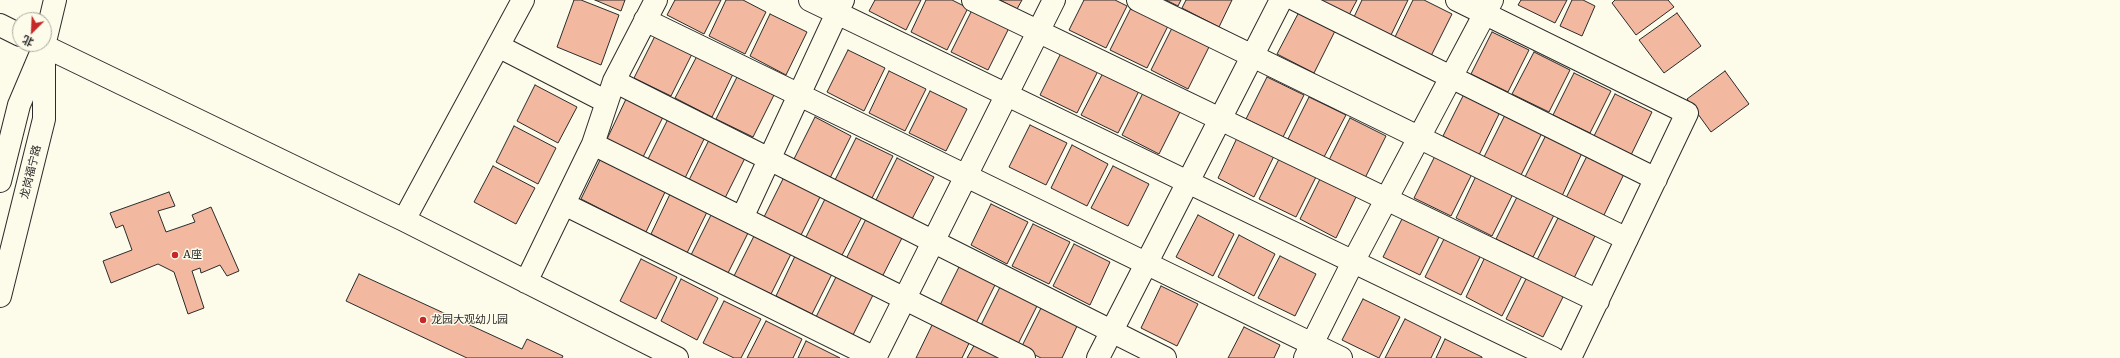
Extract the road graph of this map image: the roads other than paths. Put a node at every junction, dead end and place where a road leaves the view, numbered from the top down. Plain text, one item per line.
1 (55, 0) edge
2 (523, 0) edge
3 (656, 0) edge
4 (810, 0) edge
5 (973, 0) edge
6 (1054, 0) edge
7 (1138, 0) edge
8 (1281, 0) edge
9 (1296, 0) edge
10 (1457, 0) edge
11 (840, 7) edge
12 (1489, 7) edge
13 (52, 12) edge
14 (645, 20) junction
15 (0, 25) edge
16 (12, 31) edge
17 (1038, 31) junction
18 (498, 46) junction
19 (52, 50) edge
20 (39, 52) edge
21 (42, 52) edge
22 (1252, 56) junction
23 (1451, 77) junction
24 (614, 81) junction
25 (799, 95) junction
26 (1007, 95) junction
27 (607, 102) junction
28 (1220, 119) junction
29 (1419, 138) junction
30 (593, 144) junction
31 (769, 159) junction
32 (966, 176) junction
33 (1656, 179) junction
34 (0, 181) edge
35 (1187, 182) junction
36 (1386, 199) junction
37 (564, 204) junction
38 (742, 218) junction
39 (404, 220) junction
40 (1627, 239) junction
41 (934, 242) junction
42 (1353, 262) junction
43 (1146, 263) junction
44 (526, 282) junction
45 (0, 296) edge
46 (905, 299) junction
47 (1598, 301) junction
48 (1112, 331) junction
49 (1308, 351) edge
50 (677, 358) edge
51 (875, 358) edge
52 (1024, 358) edge
53 (1098, 358) edge
54 (1165, 358) edge
55 (1342, 358) edge
56 (1553, 358) edge
57 (1570, 358) edge

1 - 13 street, 龙岗福宁路
2 - 18 street
3 - 14 street
4 - 11 street
5 - 17 street
6 - 17 street
7 - 22 street
8 - 22 street
9 - 23 street
10 - 12 street
11 - 25 street
11 - 26 street
12 - 23 street
12 - 33 street
14 - 24 street
14 - 25 street
15 - 16 street
17 - 26 street
17 - 28 street
18 - 27 street
18 - 39 street
19 - 39 street
20 - 34 street, 龙岗福宁路
21 - 45 street, 龙岗福宁路
22 - 28 street
22 - 29 street
23 - 29 street
23 - 33 street
24 - 27 street
24 - 31 street
25 - 31 street
25 - 32 street
26 - 32 street
26 - 35 street
27 - 30 street
28 - 35 street
28 - 36 street
29 - 36 street
29 - 40 street
30 - 37 street
30 - 38 street
31 - 38 street
31 - 41 street
32 - 41 street
32 - 43 street
33 - 40 street
35 - 42 street
35 - 43 street
36 - 42 street
36 - 47 street
37 - 44 street
37 - 51 street
38 - 46 street
39 - 44 street
40 - 47 street
41 - 46 street
41 - 48 street
42 - 49 street
42 - 56 street
43 - 48 street
43 - 49 street
44 - 50 street
46 - 51 street
46 - 52 street
47 - 57 street
48 - 53 street
48 - 54 street
49 - 55 street

